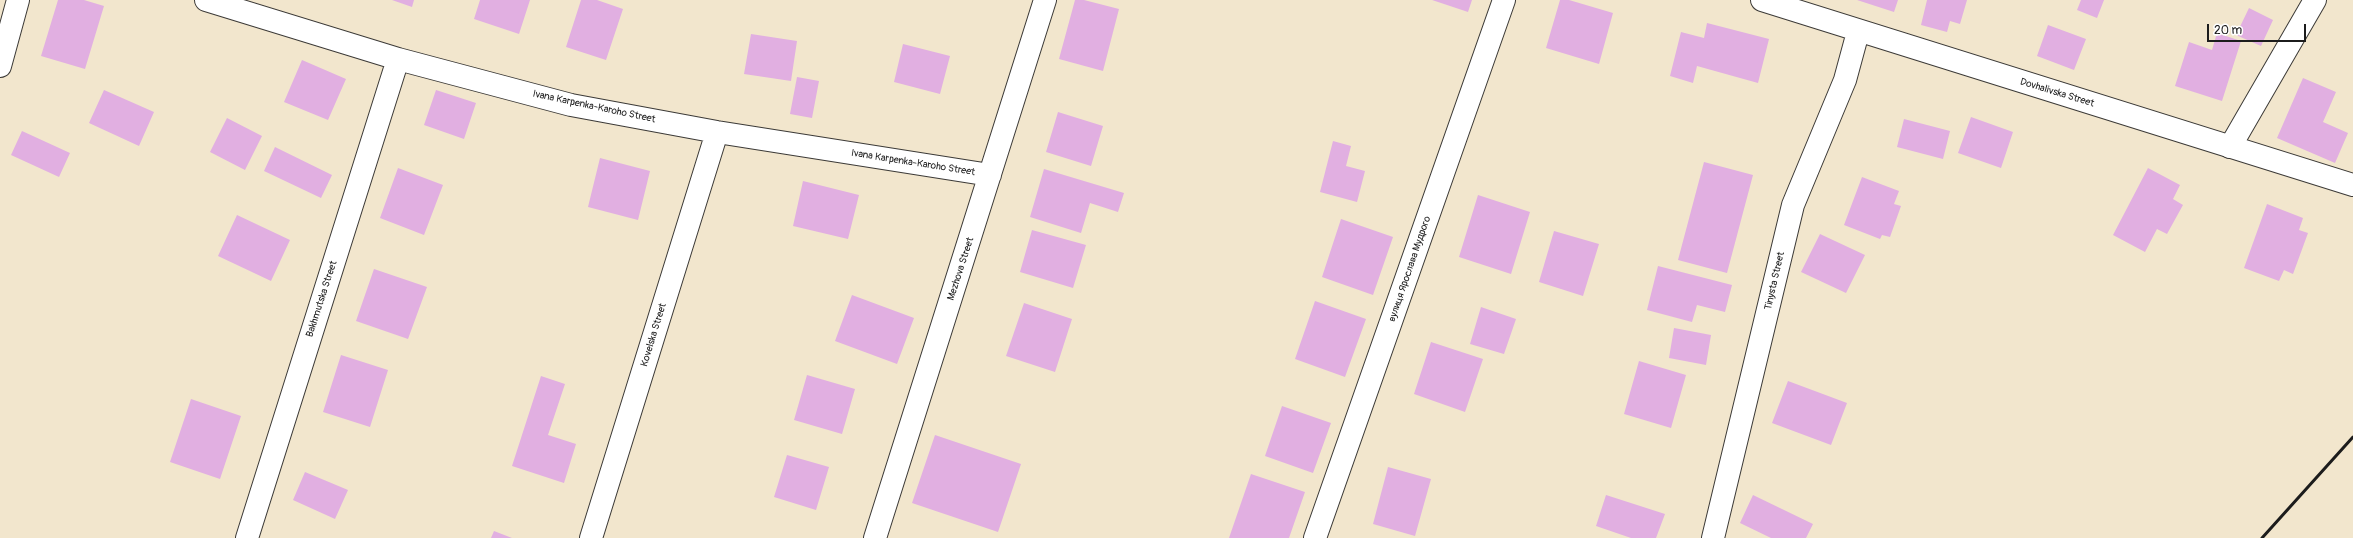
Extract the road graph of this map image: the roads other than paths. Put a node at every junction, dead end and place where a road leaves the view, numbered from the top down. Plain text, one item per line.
1 (18, 0) edge
2 (206, 0) edge
3 (1045, 0) edge
4 (1504, 0) edge
5 (1762, 0) edge
6 (2315, 0) edge
7 (1858, 32) junction
8 (398, 59) junction
9 (0, 66) edge
10 (717, 132) junction
11 (2230, 147) junction
12 (990, 175) junction
13 (2353, 185) edge
14 (247, 538) edge
15 (591, 538) edge
16 (875, 538) edge
17 (1315, 538) edge
18 (1713, 538) edge

1 - 9 street
2 - 8 street, Ivana Karpenka-Karoho Street
3 - 12 street, Mezhova Street
4 - 17 street, вулиця Ярослава Мудрого
5 - 7 street, Dovhalivska Street
6 - 11 street
7 - 11 street, Dovhalivska Street
7 - 18 street, Tinysta Street
8 - 10 street, Ivana Karpenka-Karoho Street
8 - 14 street, Bakhmutska Street
10 - 12 street, Ivana Karpenka-Karoho Street
10 - 15 street, Kovelska Street
11 - 13 street, Dovhalivska Street
12 - 16 street, Mezhova Street

